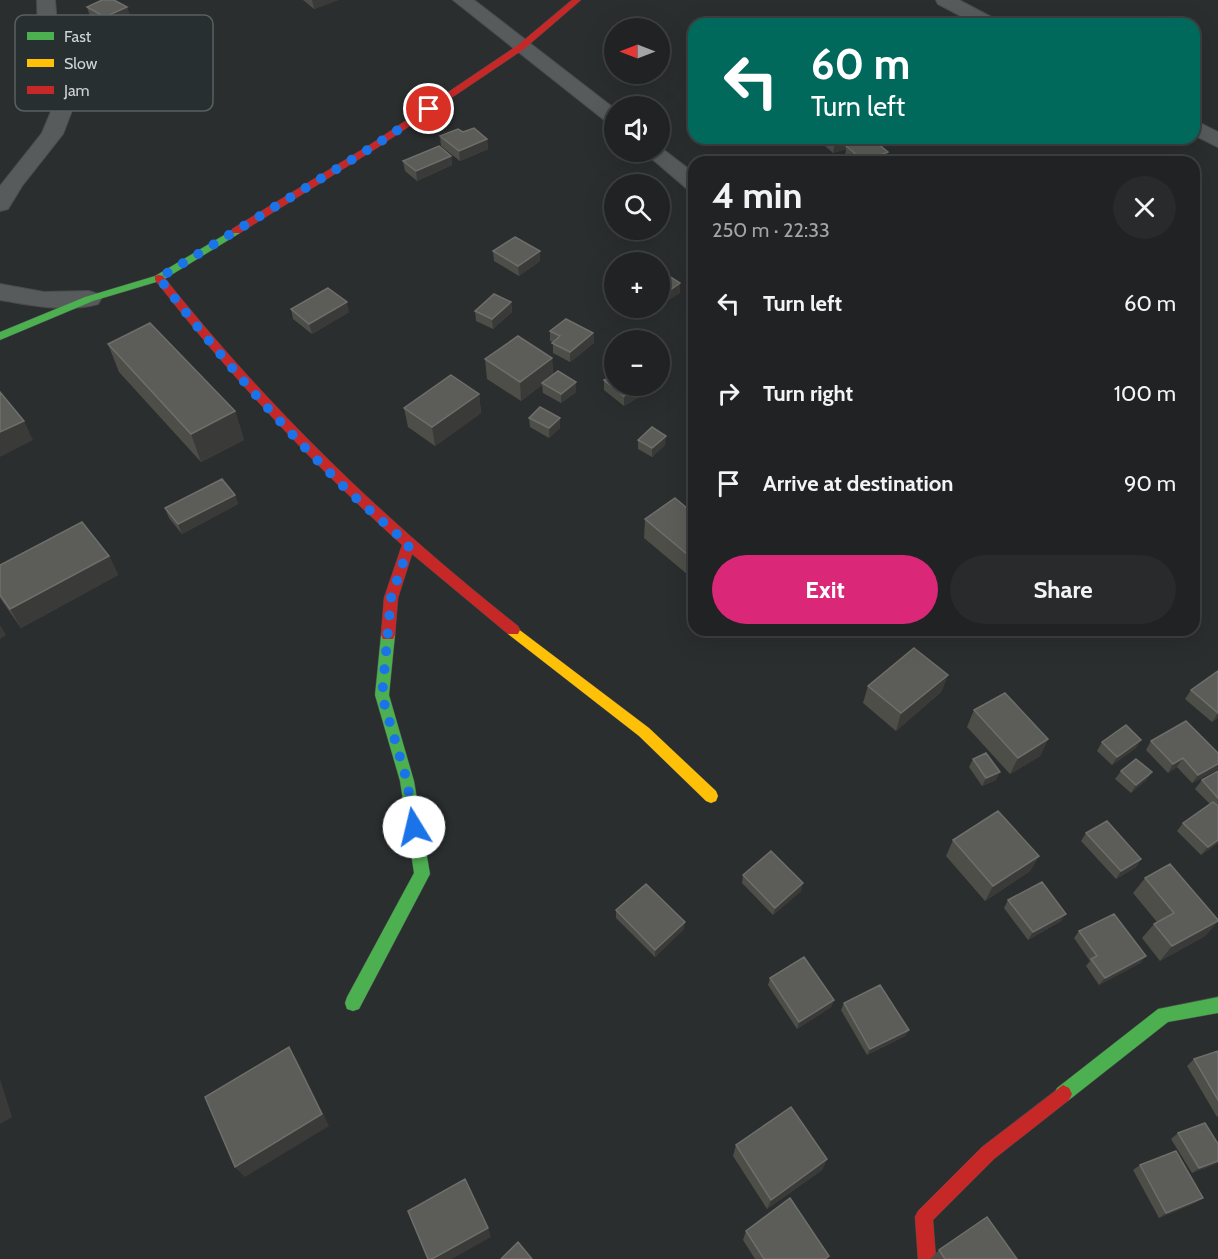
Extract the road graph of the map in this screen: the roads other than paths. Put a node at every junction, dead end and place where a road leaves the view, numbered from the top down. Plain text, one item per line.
1 (46, 0) edge
2 (462, 0) edge
3 (577, 0) edge
4 (945, 0) edge
5 (44, 15) edge
6 (979, 18) edge
7 (521, 47) junction
8 (61, 111) edge
9 (604, 111) edge
10 (1200, 130) edge
11 (1218, 141) edge
12 (668, 162) edge
13 (688, 178) edge
14 (0, 204) edge
15 (159, 278) junction
16 (0, 292) edge
17 (88, 299) junction
18 (0, 336) edge
19 (409, 545) junction
20 (711, 796) dead end
21 (353, 1003) dead end
22 (1218, 1005) edge
23 (927, 1259) edge

1 - 5 street
2 - 7 street
3 - 7 street
4 - 6 street
7 - 9 street
7 - 15 street
8 - 14 street
10 - 11 street
12 - 13 street
15 - 17 street
15 - 19 street
16 - 17 street
17 - 18 street
19 - 20 street
19 - 21 street
22 - 23 street

